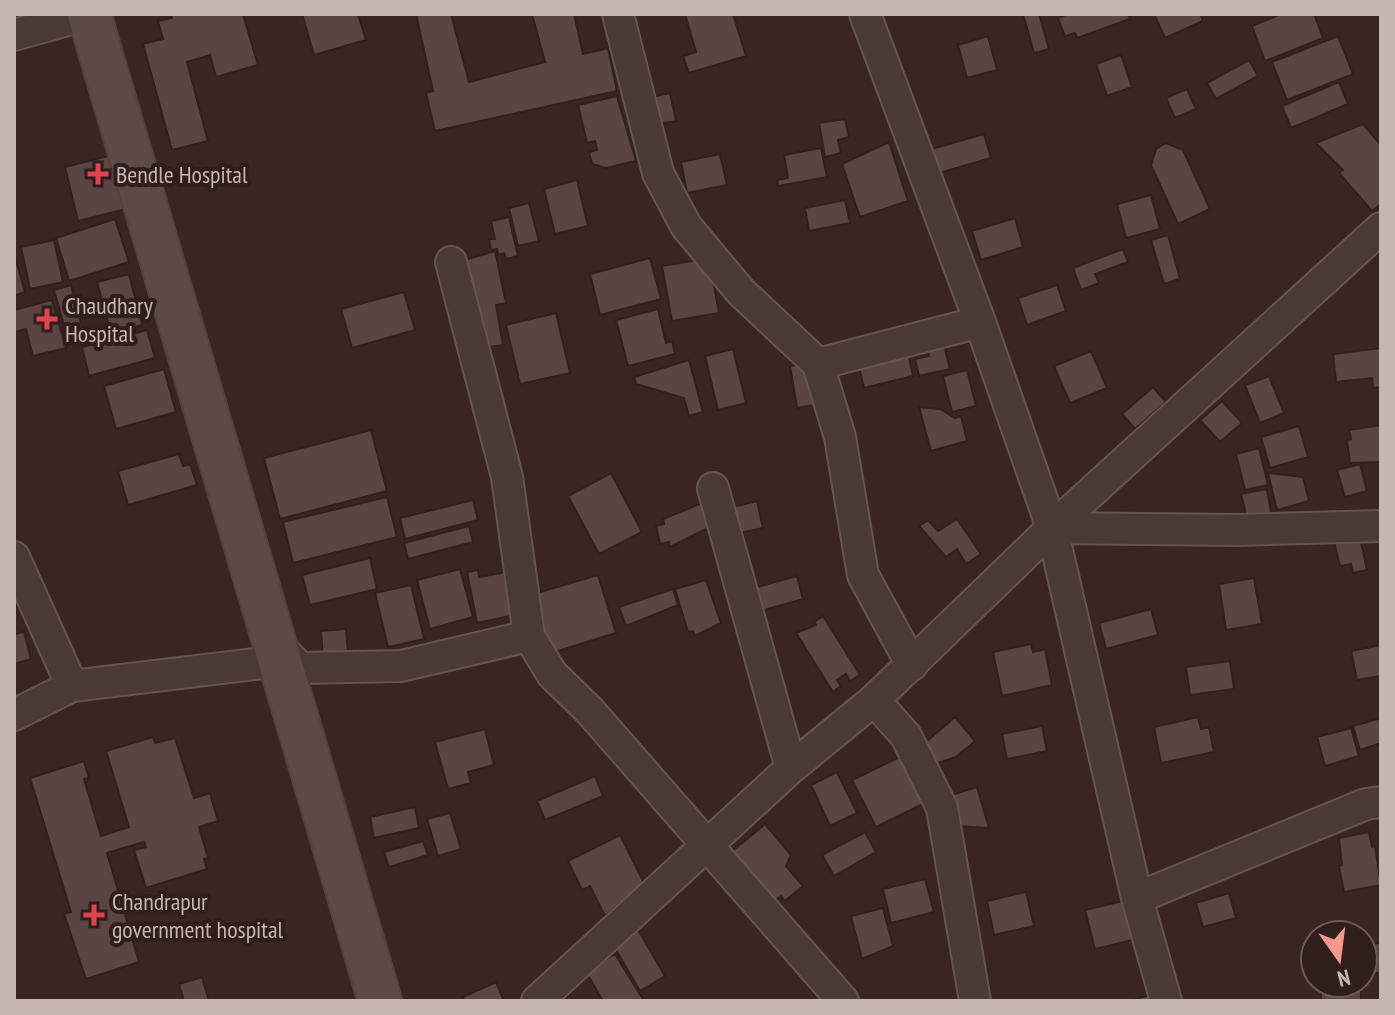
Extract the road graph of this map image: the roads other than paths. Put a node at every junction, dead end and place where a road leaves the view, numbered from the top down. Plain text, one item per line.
1 (89, 14) edge
2 (618, 14) edge
3 (865, 14) edge
4 (14, 35) edge
5 (1381, 228) edge
6 (451, 262) dead end
7 (980, 322) junction
8 (818, 364) junction
9 (713, 488) dead end
10 (1381, 526) edge
11 (1052, 528) junction
12 (14, 557) edge
13 (529, 636) junction
14 (278, 652) junction
15 (912, 665) junction
16 (72, 686) junction
17 (874, 700) junction
18 (14, 715) edge
19 (791, 768) junction
20 (1381, 802) edge
21 (708, 845) junction
22 (1137, 898) junction
23 (380, 1001) edge
24 (537, 1001) edge
25 (843, 1001) edge
26 (975, 1001) edge
27 (1166, 1001) edge

1 - 4 street
1 - 14 main road
2 - 8 street
3 - 7 street
5 - 11 street
6 - 13 street
7 - 8 street
7 - 11 street
8 - 15 street
9 - 19 street
10 - 11 street
11 - 15 street
11 - 22 street
12 - 16 street
13 - 14 street
13 - 21 street
14 - 16 street
14 - 23 main road
15 - 17 street
16 - 18 street
17 - 19 street
17 - 26 street
19 - 21 street
20 - 22 street
21 - 24 street
21 - 25 street
22 - 27 street

